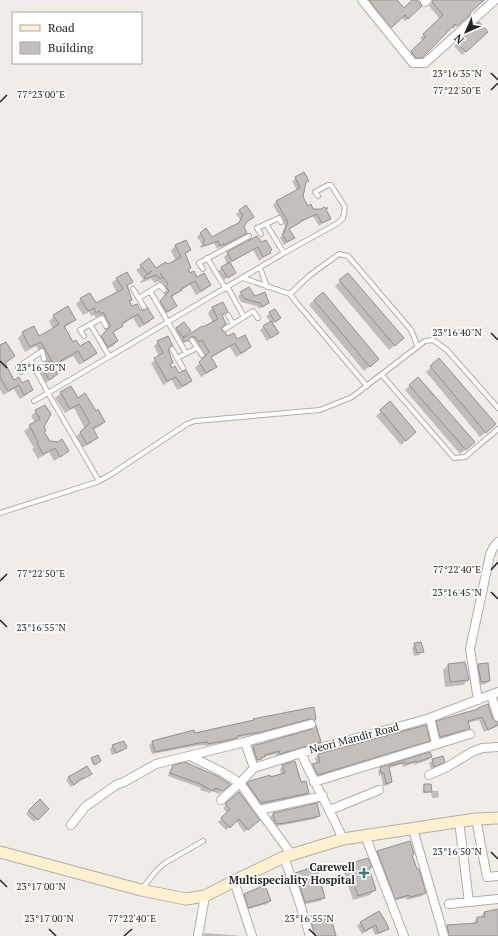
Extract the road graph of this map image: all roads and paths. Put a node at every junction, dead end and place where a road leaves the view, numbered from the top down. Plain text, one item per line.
1 (424, 0) edge
2 (427, 0) edge
3 (495, 0) edge
4 (364, 1) edge
5 (318, 196) dead end
6 (281, 222) dead end
7 (266, 224) junction
8 (261, 234) dead end
9 (249, 236) dead end
10 (284, 253) junction
11 (207, 258) junction
12 (260, 268) junction
13 (203, 269) dead end
14 (244, 278) junction
15 (267, 287) junction
16 (227, 288) junction
17 (133, 289) dead end
18 (164, 290) dead end
19 (150, 291) junction
20 (290, 294) junction
21 (139, 298) junction
22 (144, 308) dead end
23 (228, 315) dead end
24 (244, 317) junction
25 (258, 318) dead end
26 (168, 321) junction
27 (90, 324) junction
28 (233, 324) junction
29 (106, 326) dead end
30 (225, 329) dead end
31 (84, 336) dead end
32 (192, 340) dead end
33 (418, 347) junction
34 (197, 348) junction
35 (172, 349) dead end
36 (186, 353) junction
37 (202, 355) dead end
38 (109, 356) junction
39 (177, 358) junction
40 (30, 359) junction
41 (44, 359) dead end
42 (183, 368) dead end
43 (21, 372) dead end
44 (382, 375) junction
45 (367, 386) junction
46 (48, 393) junction
47 (34, 401) dead end
48 (498, 408) edge
49 (498, 429) edge
50 (99, 481) junction
51 (0, 513) edge
52 (498, 542) edge
53 (495, 693) edge
54 (478, 700) junction
55 (498, 717) edge
56 (430, 718) junction
57 (311, 724) dead end
58 (470, 734) dead end
59 (245, 742) junction
60 (436, 744) junction
61 (498, 747) edge
62 (301, 753) junction
63 (190, 756) junction
64 (254, 768) junction
65 (429, 775) dead end
66 (314, 782) junction
67 (240, 783) junction
68 (380, 790) dead end
69 (323, 796) junction
70 (221, 800) dead end
71 (259, 810) junction
72 (330, 810) junction
73 (498, 818) edge
74 (476, 819) junction
75 (459, 821) junction
76 (71, 825) dead end
77 (413, 829) junction
78 (365, 835) junction
79 (343, 839) junction
80 (204, 841) dead end
81 (0, 852) edge
82 (288, 856) junction
83 (498, 876) edge
84 (234, 881) junction
85 (141, 890) junction
86 (205, 896) junction
87 (498, 898) edge
88 (469, 902) junction
89 (448, 904) dead end
90 (198, 936) edge
91 (252, 936) edge
92 (310, 936) edge
93 (404, 936) edge
94 (444, 936) edge

1 - 2 street
3 - 4 street
5 - 10 lane
6 - 7 lane
7 - 8 lane
7 - 10 lane
9 - 11 lane
10 - 12 lane
11 - 13 lane
11 - 16 lane
12 - 14 lane
12 - 15 lane
14 - 15 lane
14 - 16 lane
15 - 20 lane
16 - 24 lane
16 - 26 lane
17 - 21 lane
18 - 19 lane
19 - 21 lane
19 - 26 lane
20 - 33 lane
20 - 45 lane
21 - 22 lane
23 - 28 lane
24 - 25 lane
24 - 28 lane
26 - 36 lane
26 - 38 lane
27 - 29 lane
27 - 31 lane
27 - 38 lane
28 - 30 lane
32 - 34 lane
33 - 44 lane
33 - 48 lane
34 - 36 lane
34 - 37 lane
35 - 39 lane
36 - 39 lane
38 - 46 lane
39 - 42 lane
40 - 41 lane
40 - 43 lane
40 - 46 lane
44 - 45 lane
44 - 49 lane
45 - 50 lane
46 - 47 lane
46 - 50 lane
50 - 51 lane
52 - 54 street
53 - 54 street, Neori Mandir Road
53 - 55 street
54 - 56 street, Neori Mandir Road
56 - 60 street
56 - 62 street, Neori Mandir Road
57 - 59 street
58 - 60 street
59 - 63 street
59 - 64 street
60 - 66 street
61 - 65 street
62 - 64 street
62 - 66 street, Neori Mandir Road
63 - 67 street
63 - 76 street
64 - 67 street
66 - 69 street, Neori Mandir Road
67 - 70 street
67 - 71 street
68 - 72 street
69 - 71 street
69 - 72 street, Neori Mandir Road
71 - 82 street
72 - 79 street, Neori Mandir Road
73 - 74 street
74 - 75 street
74 - 83 street
75 - 77 street
75 - 88 street
77 - 78 street
77 - 94 street
78 - 79 street
78 - 93 street
79 - 82 street
80 - 85 lane
81 - 85 street
82 - 84 street
82 - 92 street
84 - 86 street
84 - 91 street
85 - 86 street
86 - 90 street
87 - 88 street
88 - 89 street

